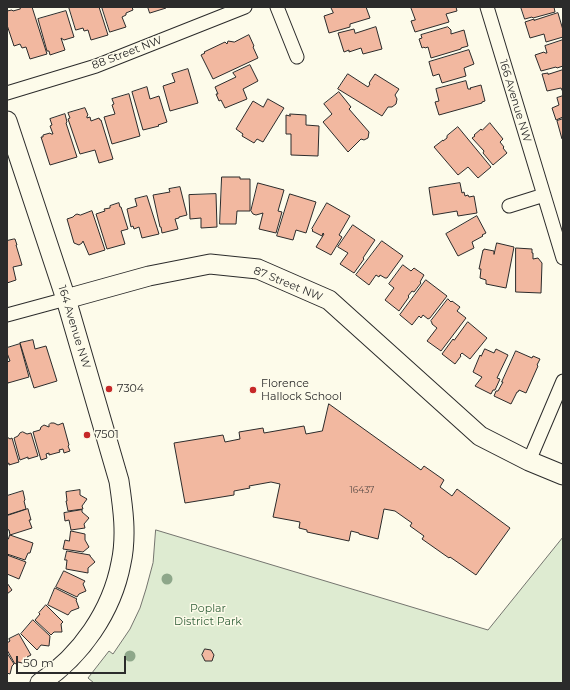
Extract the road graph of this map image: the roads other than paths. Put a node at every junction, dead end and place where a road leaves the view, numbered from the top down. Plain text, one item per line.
1 (245, 7) edge
2 (277, 7) edge
3 (487, 7) edge
4 (297, 58) dead end
5 (7, 93) edge
6 (7, 122) edge
7 (544, 195) junction
8 (509, 206) dead end
9 (563, 258) edge
10 (66, 299) junction
11 (7, 315) edge
12 (563, 381) edge
13 (529, 461) junction
14 (563, 476) edge
15 (40, 683) edge

1 - 5 street, 88 Street NW
2 - 4 street
3 - 7 street, 166 Avenue NW
6 - 10 street, 164 Avenue NW
7 - 8 street
7 - 9 street, 166 Avenue NW
10 - 11 street, 87 Street NW
10 - 13 street, 87 Street NW
10 - 15 street, 164 Avenue NW
12 - 13 street
13 - 14 street, 87 Street NW

